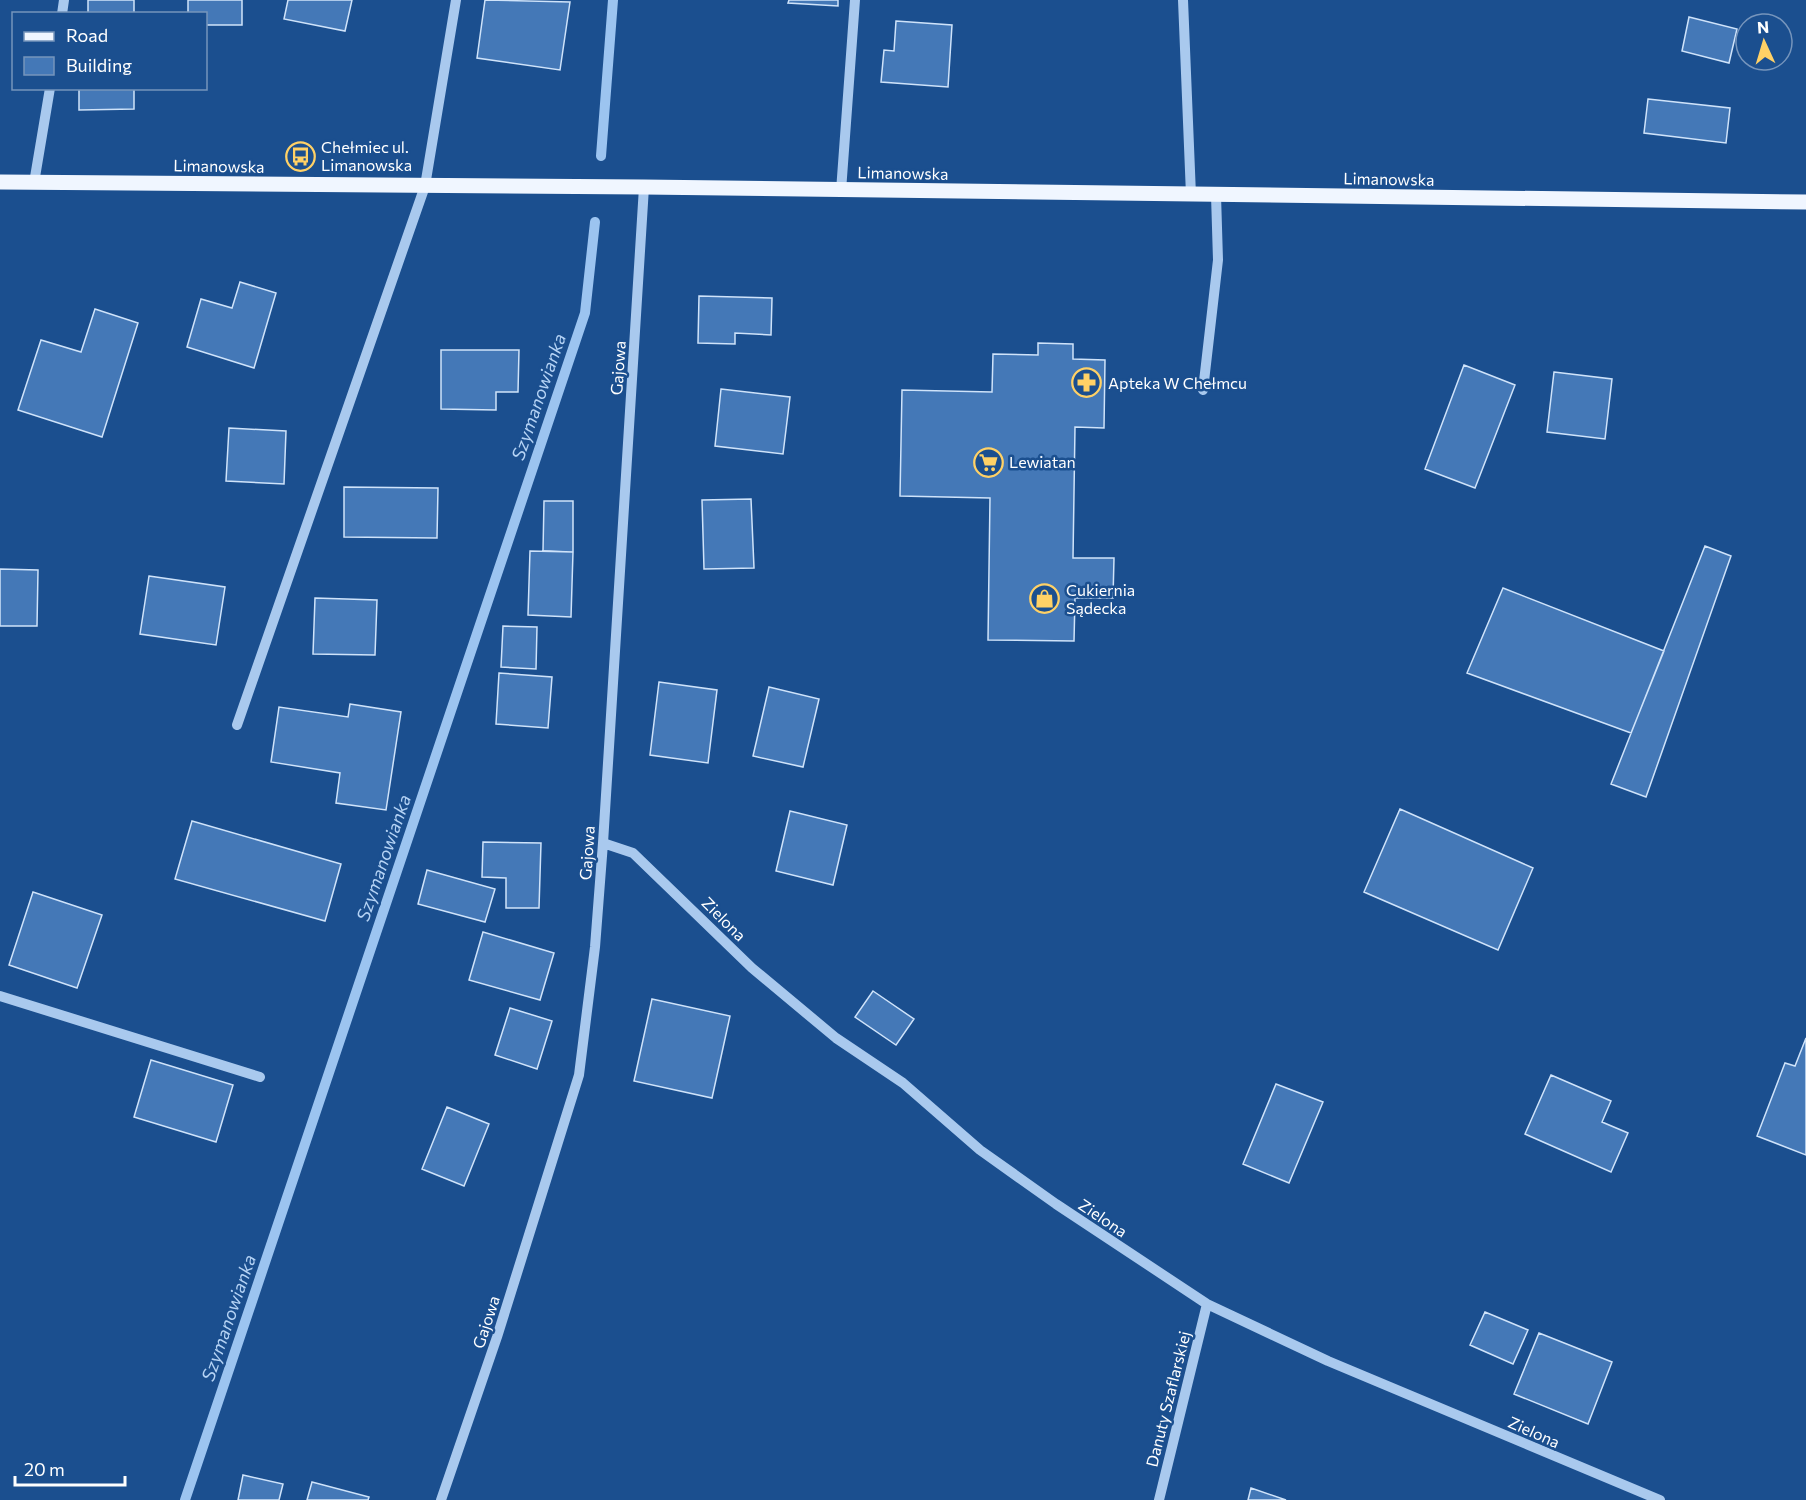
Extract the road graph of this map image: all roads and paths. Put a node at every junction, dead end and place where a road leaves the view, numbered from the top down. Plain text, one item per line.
1 (456, 0) edge
2 (855, 0) edge
3 (1184, 0) edge
4 (50, 90) edge
5 (0, 182) edge
6 (34, 183) junction
7 (425, 186) junction
8 (644, 187) junction
9 (841, 190) junction
10 (1191, 195) junction
11 (1216, 195) junction
12 (1806, 202) edge
13 (1203, 390) dead end
14 (237, 725) dead end
15 (603, 843) junction
16 (0, 996) edge
17 (260, 1077) dead end
18 (1207, 1304) junction
19 (441, 1500) edge
20 (1159, 1500) edge
21 (1660, 1500) edge

1 - 7 street
2 - 9 street
3 - 10 street
4 - 6 street
5 - 6 main road, Limanowska
6 - 7 main road, Limanowska
7 - 8 main road, Limanowska
7 - 14 street
8 - 9 main road, Limanowska
8 - 15 street, Gajowa
9 - 10 main road, Limanowska
10 - 11 main road, Limanowska
11 - 12 main road, Limanowska
11 - 13 street
15 - 18 street, Zielona
15 - 19 street, Gajowa
16 - 17 street
18 - 20 street, Danuty Szaflarskiej
18 - 21 street, Zielona

